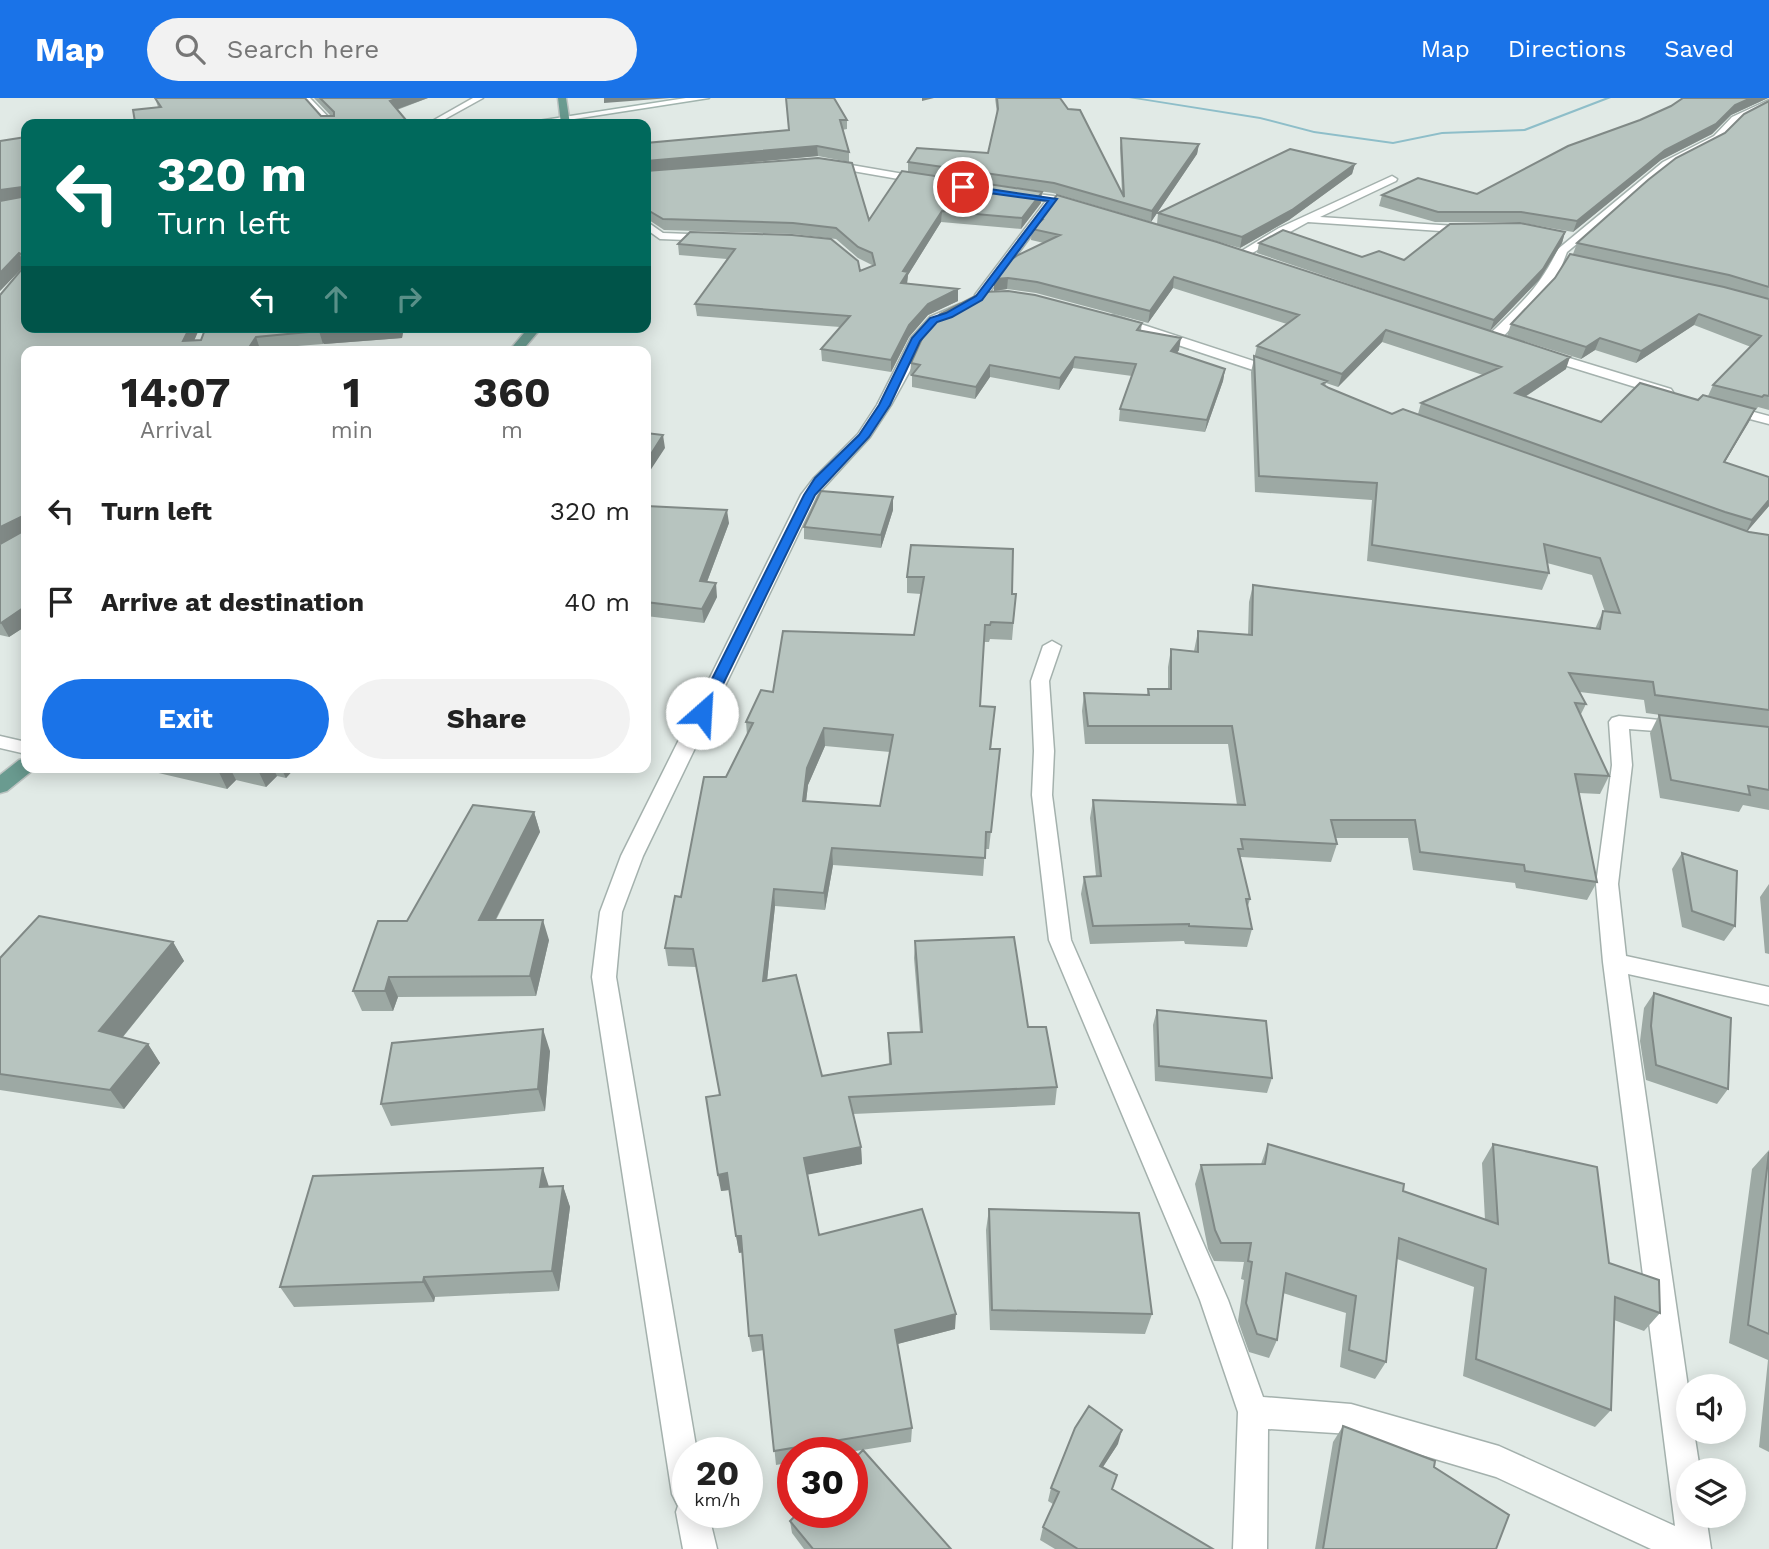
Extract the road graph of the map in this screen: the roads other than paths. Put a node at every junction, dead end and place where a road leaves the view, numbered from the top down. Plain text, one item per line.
1 (305, 98) edge
2 (479, 98) edge
3 (562, 98) edge
4 (705, 98) edge
5 (1769, 103) edge
6 (1753, 112) junction
7 (1769, 114) edge
8 (326, 119) edge
9 (440, 119) edge
10 (566, 119) edge
11 (578, 119) edge
12 (818, 162) edge
13 (1391, 179) dead end
14 (936, 183) edge
15 (1001, 192) edge
16 (1053, 199) junction
17 (1095, 211) edge
18 (1308, 219) junction
19 (651, 228) edge
20 (1485, 229) edge
21 (1563, 236) edge
22 (733, 238) edge
23 (1576, 239) junction
24 (1255, 260) edge
25 (1098, 316) edge
26 (1493, 339) edge
27 (1532, 351) edge
28 (1294, 379) edge
29 (1675, 395) edge
30 (1715, 406) edge
31 (1769, 420) edge
32 (1052, 646) dead end
33 (1704, 729) edge
34 (0, 742) edge
35 (21, 747) edge
36 (21, 769) edge
37 (0, 786) edge
38 (1615, 962) junction
39 (1769, 996) edge
40 (1254, 1412) junction
41 (679, 1437) edge
42 (1682, 1458) edge
43 (695, 1528) edge
44 (1691, 1528) edge
45 (700, 1549) edge
46 (1250, 1549) edge
47 (1688, 1549) edge
48 (1694, 1549) edge

1 - 8 street
2 - 9 lane
3 - 10 main road
4 - 11 street
5 - 6 street
6 - 7 street
6 - 23 street
12 - 14 street
13 - 18 street
15 - 16 street
16 - 17 street
16 - 41 street
18 - 20 street
18 - 24 street
19 - 22 street
21 - 23 street
23 - 26 street
25 - 28 street
27 - 29 street
30 - 31 street
32 - 40 street
33 - 38 street
34 - 35 street
36 - 37 main road
38 - 39 street
38 - 42 street
40 - 46 street
40 - 47 street
43 - 45 street
44 - 48 street

